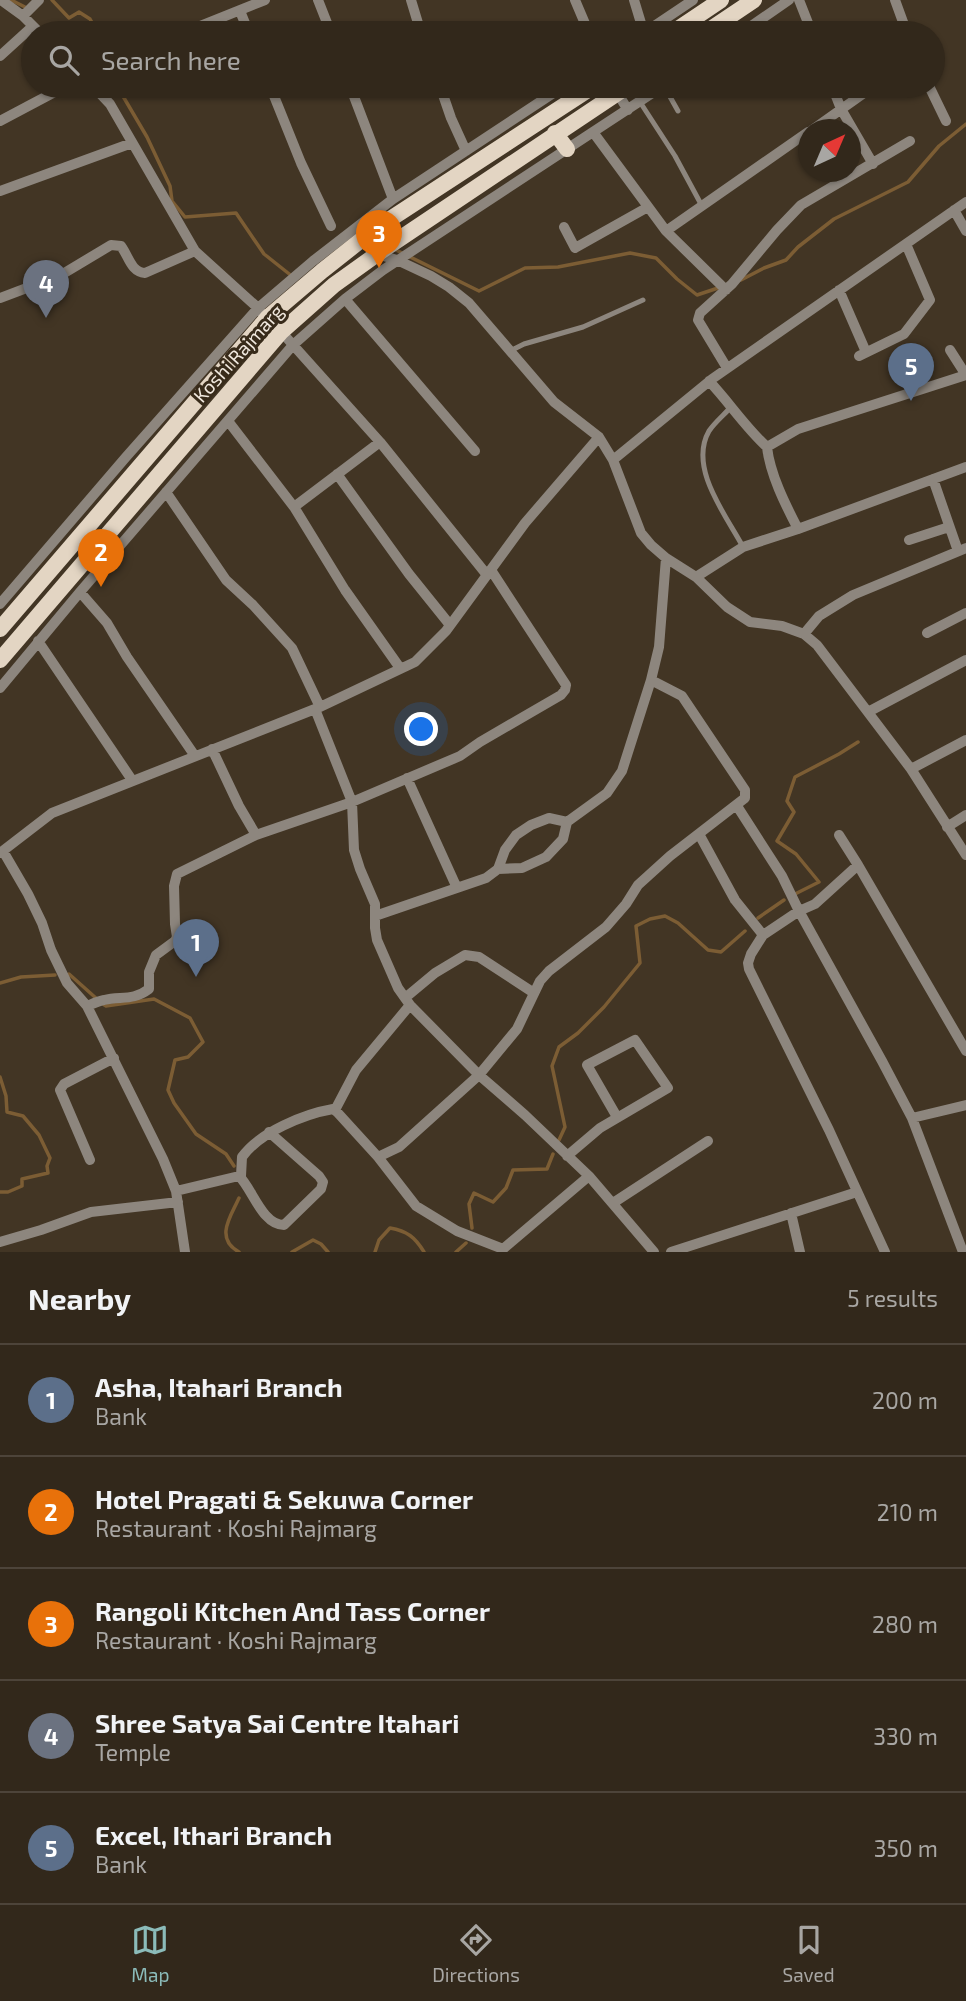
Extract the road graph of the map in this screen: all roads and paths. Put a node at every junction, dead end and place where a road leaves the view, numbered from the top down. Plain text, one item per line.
1 (38, 0) edge
2 (265, 0) edge
3 (318, 0) edge
4 (411, 0) edge
5 (575, 0) edge
6 (635, 0) edge
7 (692, 0) edge
8 (721, 0) edge
9 (754, 0) edge
10 (789, 0) edge
11 (799, 0) edge
12 (895, 0) edge
13 (3, 4) edge
14 (240, 11) junction
15 (23, 16) junction
16 (28, 21) edge
17 (214, 21) edge
18 (244, 21) edge
19 (326, 21) edge
20 (417, 21) edge
21 (584, 21) edge
22 (641, 21) edge
23 (661, 21) edge
24 (690, 21) edge
25 (723, 21) edge
26 (758, 21) edge
27 (807, 21) edge
28 (903, 21) edge
29 (21, 41) edge
30 (0, 56) edge
31 (43, 98) edge
32 (104, 98) edge
33 (276, 98) edge
34 (355, 98) edge
35 (445, 98) edge
36 (546, 98) edge
37 (574, 98) edge
38 (605, 98) edge
39 (623, 98) edge
40 (646, 98) edge
41 (671, 98) edge
42 (837, 98) edge
43 (857, 98) edge
44 (935, 98) edge
45 (640, 102) junction
46 (841, 109) junction
47 (628, 110) junction
48 (678, 111) dead end
49 (827, 119) edge
50 (0, 121) edge
51 (946, 121) dead end
52 (593, 132) junction
53 (555, 133) junction
54 (798, 139) edge
55 (910, 141) dead end
56 (132, 143) junction
57 (567, 149) junction
58 (466, 151) junction
59 (873, 164) junction
60 (426, 187) junction
61 (0, 191) edge
62 (393, 199) junction
63 (966, 202) edge
64 (702, 206) junction
65 (648, 207) junction
66 (954, 210) junction
67 (331, 226) dead end
68 (564, 227) dead end
69 (366, 229) junction
70 (666, 231) junction
71 (966, 231) edge
72 (906, 244) junction
73 (383, 250) junction
74 (195, 251) junction
75 (400, 259) junction
76 (726, 290) junction
77 (839, 290) junction
78 (0, 298) edge
79 (345, 299) junction
80 (643, 300) dead end
81 (263, 313) junction
82 (281, 332) junction
83 (293, 345) junction
84 (950, 350) dead end
85 (510, 351) junction
86 (727, 368) junction
87 (966, 375) edge
88 (709, 381) junction
89 (732, 407) junction
90 (228, 421) junction
91 (599, 437) junction
92 (380, 442) junction
93 (766, 447) junction
94 (475, 452) dead end
95 (614, 460) junction
96 (966, 467) edge
97 (337, 474) junction
98 (933, 479) junction
99 (166, 492) junction
100 (294, 506) junction
101 (949, 527) junction
102 (798, 529) junction
103 (909, 540) dead end
104 (743, 547) junction
105 (962, 550) edge
106 (666, 558) junction
107 (489, 573) junction
108 (695, 577) junction
109 (80, 593) junction
110 (0, 604) edge
111 (966, 613) edge
112 (450, 625) junction
113 (0, 629) edge
114 (804, 634) junction
115 (927, 634) dead end
116 (38, 641) junction
117 (0, 660) edge
118 (966, 660) edge
119 (400, 668) junction
120 (651, 680) junction
121 (0, 688) edge
122 (318, 708) junction
123 (868, 712) junction
124 (966, 740) edge
125 (212, 749) junction
126 (195, 756) junction
127 (911, 769) junction
128 (407, 778) junction
129 (132, 780) junction
130 (352, 802) junction
131 (737, 806) junction
132 (966, 815) edge
133 (567, 822) junction
134 (947, 827) junction
135 (699, 834) junction
136 (256, 835) junction
137 (839, 835) dead end
138 (2, 852) edge
139 (966, 855) edge
140 (858, 864) junction
141 (498, 869) junction
142 (457, 888) junction
143 (799, 911) junction
144 (375, 916) junction
145 (763, 935) junction
146 (534, 993) junction
147 (407, 1001) junction
148 (95, 1003) junction
149 (966, 1051) edge
150 (114, 1058) junction
151 (479, 1075) junction
152 (966, 1105) edge
153 (335, 1110) junction
154 (617, 1117) junction
155 (912, 1118) junction
156 (269, 1132) junction
157 (708, 1141) dead end
158 (567, 1156) junction
159 (378, 1157) junction
160 (90, 1160) dead end
161 (589, 1176) junction
162 (241, 1177) junction
163 (857, 1192) junction
164 (177, 1197) junction
165 (613, 1203) junction
166 (791, 1213) junction
167 (0, 1242) edge
168 (185, 1252) edge
169 (654, 1252) edge
170 (671, 1252) edge
171 (800, 1252) edge
172 (885, 1252) edge
173 (963, 1252) edge

1 - 15 street
2 - 14 street
3 - 19 street
4 - 20 street
5 - 21 street
6 - 22 street
7 - 23 street
8 - 24 main road
9 - 25 main road
10 - 26 street
11 - 27 street
12 - 28 street
13 - 15 street
14 - 17 street
14 - 18 street
15 - 16 street
29 - 30 street
31 - 50 street
32 - 56 street
33 - 67 street
34 - 62 street
35 - 58 street
36 - 58 street
37 - 60 main road, Koshi Rajmarg
38 - 53 main road, Koshi Rajmarg
39 - 47 street
40 - 45 street
41 - 48 lane
42 - 46 street
43 - 46 street
44 - 51 street
45 - 47 street
45 - 64 lane
46 - 49 street
46 - 59 street
47 - 52 street
52 - 57 street
52 - 65 street
53 - 57 main road
53 - 73 main road, Koshi Rajmarg
54 - 64 street
55 - 59 street
56 - 61 street
56 - 74 street
57 - 75 street
58 - 60 street
59 - 76 street
60 - 62 street
60 - 69 main road, Koshi Rajmarg
62 - 69 street
63 - 66 street
64 - 70 street
65 - 68 street
65 - 70 street
66 - 71 street
66 - 72 street
69 - 81 main road, Koshi Rajmarg
69 - 81 street
70 - 76 street
72 - 77 street
72 - 77 street
73 - 75 street
73 - 82 main road, Koshi Rajmarg
74 - 78 street
74 - 81 street
75 - 79 street
75 - 85 street
76 - 86 street
77 - 86 street
79 - 83 street
79 - 94 street
80 - 85 lane
81 - 82 street
81 - 110 street
81 - 113 main road, Koshi Rajmarg
82 - 83 street
82 - 117 main road, Koshi Rajmarg
83 - 90 street
83 - 92 street
84 - 87 street
85 - 91 street
86 - 88 street
87 - 93 street
88 - 89 street
88 - 95 street
89 - 93 street
89 - 104 lane
90 - 99 street
90 - 100 street
91 - 95 street
91 - 107 street
92 - 97 street
92 - 107 street
93 - 102 street
95 - 106 street
96 - 98 street
97 - 100 street
97 - 112 street
98 - 101 street
98 - 102 street
99 - 109 street
99 - 122 street
100 - 119 street
101 - 103 street
101 - 105 street
102 - 104 street
104 - 108 street
105 - 114 street
106 - 108 street
106 - 120 street
107 - 112 street
107 - 128 street
108 - 114 street
109 - 116 street
109 - 126 street
111 - 115 street
112 - 119 street
114 - 123 street
116 - 121 street
116 - 129 street
118 - 123 street
119 - 122 street
120 - 131 street
120 - 133 street
122 - 125 street
122 - 130 street
123 - 127 street
124 - 127 street
125 - 126 street
125 - 136 street
126 - 129 street
127 - 134 street
128 - 130 street
128 - 142 street
129 - 138 street
130 - 136 street
130 - 144 street
131 - 135 street
131 - 143 street
132 - 134 street
133 - 141 street
133 - 141 street
134 - 139 street
135 - 145 street
135 - 146 street
136 - 148 street
137 - 140 street
138 - 148 street
140 - 143 street
140 - 149 street
141 - 142 street
142 - 144 street
143 - 145 street
143 - 155 street
144 - 147 street
145 - 163 street
146 - 147 street
146 - 151 street
147 - 151 street
147 - 153 street
148 - 150 street
150 - 160 street
150 - 164 street
151 - 158 street
151 - 159 street
152 - 155 street
153 - 156 street
153 - 159 street
154 - 154 street
154 - 158 street
155 - 173 street
156 - 162 street
156 - 162 street
157 - 165 street
158 - 161 street
159 - 161 street
161 - 165 street
162 - 164 street
163 - 166 street
163 - 172 street
164 - 167 street
164 - 168 street
165 - 169 street
166 - 170 street
166 - 171 street

